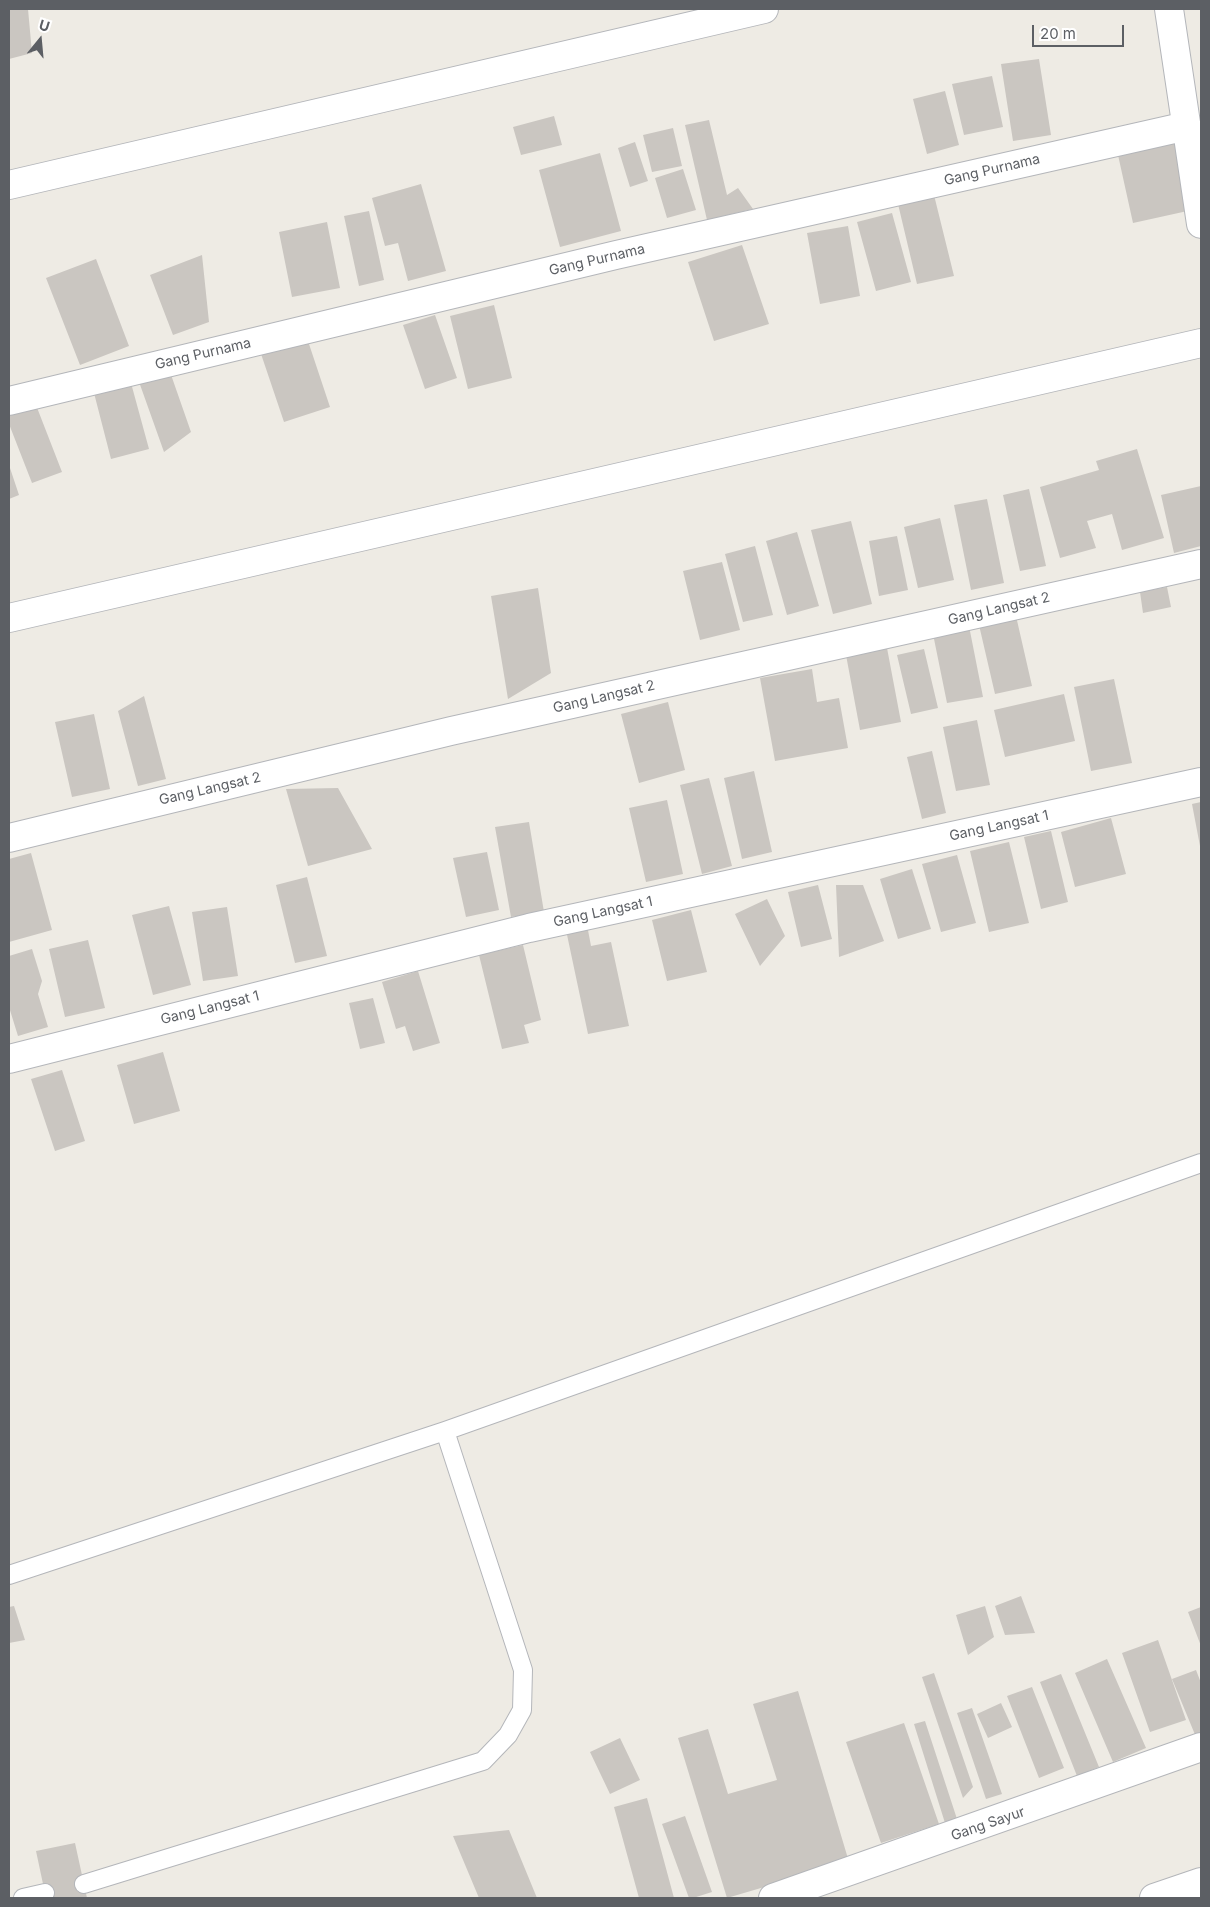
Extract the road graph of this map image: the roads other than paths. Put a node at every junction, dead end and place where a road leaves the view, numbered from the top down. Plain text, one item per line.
1 (764, 9) edge
2 (1169, 9) edge
3 (1187, 126) junction
4 (9, 185) edge
5 (1201, 224) edge
6 (1201, 343) edge
7 (9, 401) edge
8 (1201, 564) edge
9 (9, 618) edge
10 (1201, 782) edge
11 (9, 838) edge
12 (9, 1059) edge
13 (1201, 1163) edge
14 (445, 1431) junction
15 (9, 1575) edge
16 (1201, 1747) edge
17 (1201, 1882) edge
18 (84, 1884) dead end
19 (45, 1893) dead end
20 (23, 1898) edge
21 (773, 1898) edge
22 (1154, 1898) edge

1 - 4 street
2 - 3 street
3 - 5 street
3 - 7 street, Gang Purnama
6 - 9 street
8 - 11 street, Gang Langsat 2
10 - 12 street, Gang Langsat 1
13 - 14 lane
14 - 15 lane
14 - 18 lane
16 - 21 street, Gang Sayur
17 - 22 street
19 - 20 lane

